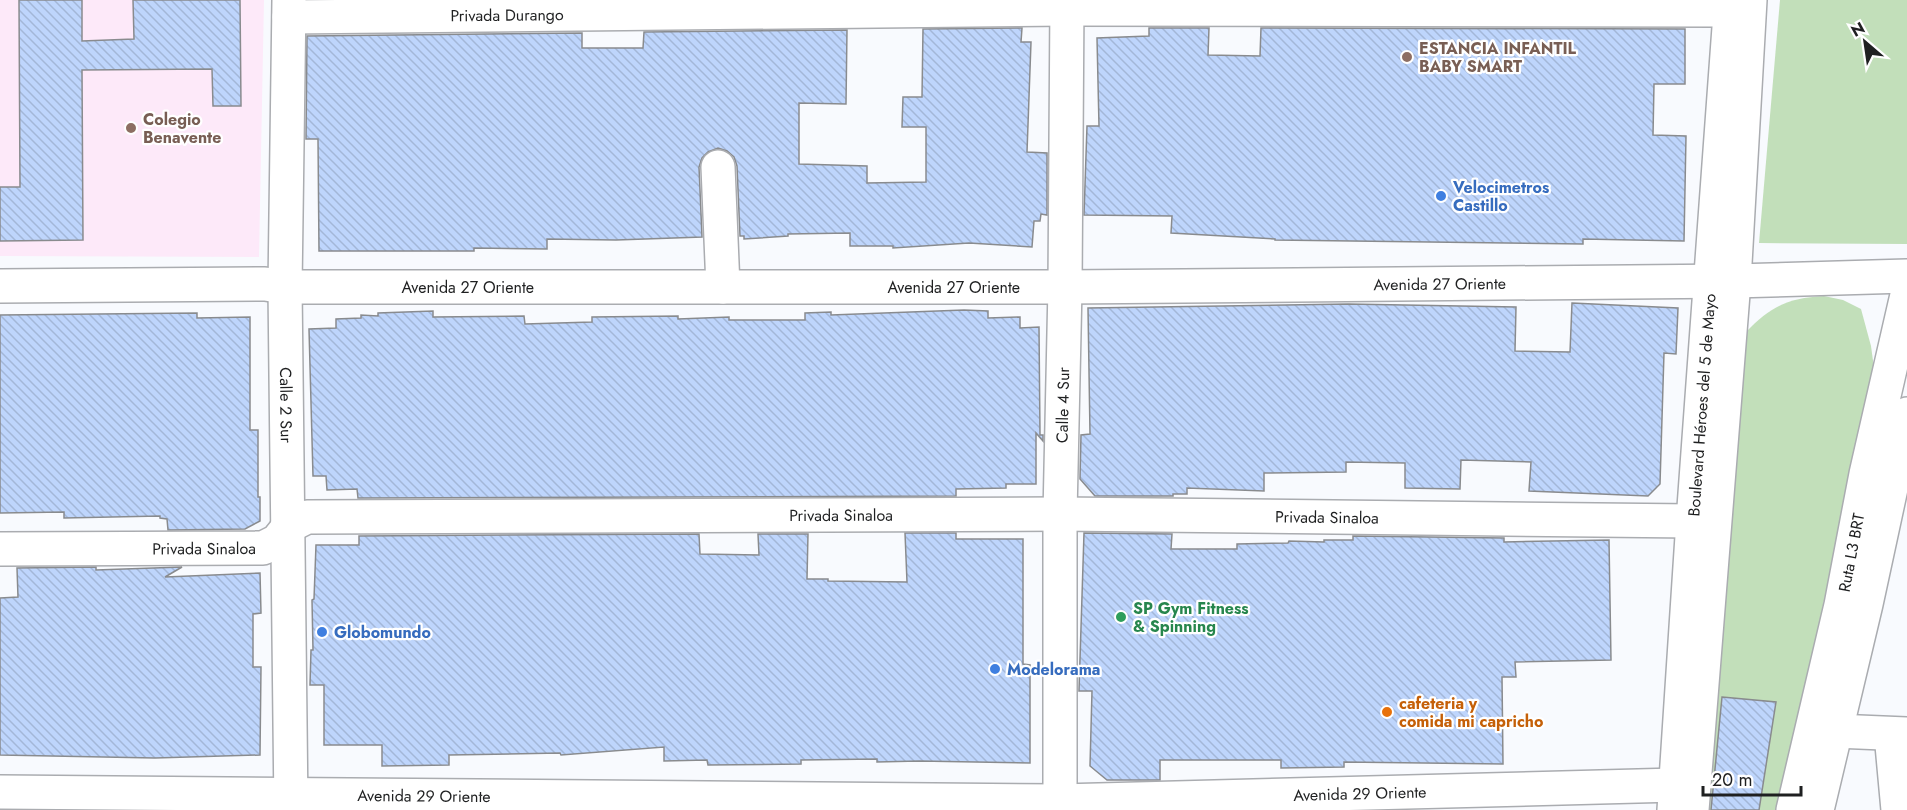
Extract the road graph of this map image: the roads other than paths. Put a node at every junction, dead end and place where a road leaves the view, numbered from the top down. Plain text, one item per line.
1 (1737, 3) edge
2 (1067, 5) edge
3 (671, 7) edge
4 (289, 9) edge
5 (718, 167) dead end
6 (1907, 276) edge
7 (1722, 281) junction
8 (0, 286) edge
9 (285, 287) junction
10 (723, 287) junction
11 (1065, 288) junction
12 (1907, 295) edge
13 (1907, 414) edge
14 (1903, 451) edge
15 (1898, 497) edge
16 (1060, 514) junction
17 (1693, 521) junction
18 (289, 526) junction
19 (0, 549) edge
20 (1835, 731) junction
21 (1899, 734) edge
22 (0, 792) edge
23 (291, 802) edge
24 (1681, 802) edge
25 (1060, 806) edge
26 (1793, 810) edge
27 (1817, 810) edge
28 (1898, 810) edge

1 - 2 street, Privada Durango
1 - 7 street, Boulevard Héroes del 5 de Mayo
2 - 3 street, Privada Durango
2 - 11 street, Calle 4 Sur
3 - 4 street, Privada Durango
4 - 9 street, Calle 2 Sur
5 - 10 street
6 - 7 street, Avenida 27 Oriente
7 - 11 street, Avenida 27 Oriente
7 - 17 street, Boulevard Héroes del 5 de Mayo
7 - 24 street
8 - 9 street, Avenida 27 Oriente
9 - 10 street, Avenida 27 Oriente
9 - 18 street, Calle 2 Sur
10 - 11 street, Avenida 27 Oriente
11 - 16 street, Calle 4 Sur
12 - 26 street, Ruta L3 BRT
13 - 14 street
14 - 15 street
15 - 20 street
16 - 17 street, Privada Sinaloa
16 - 18 street, Privada Sinaloa
16 - 25 street, Calle 4 Sur
17 - 24 street, Boulevard Héroes del 5 de Mayo
18 - 19 street, Privada Sinaloa
18 - 23 street, Calle 2 Sur
20 - 21 street
20 - 27 street
21 - 28 street
22 - 23 street, Avenida 29 Oriente
23 - 25 street, Avenida 29 Oriente
24 - 25 street, Avenida 29 Oriente

